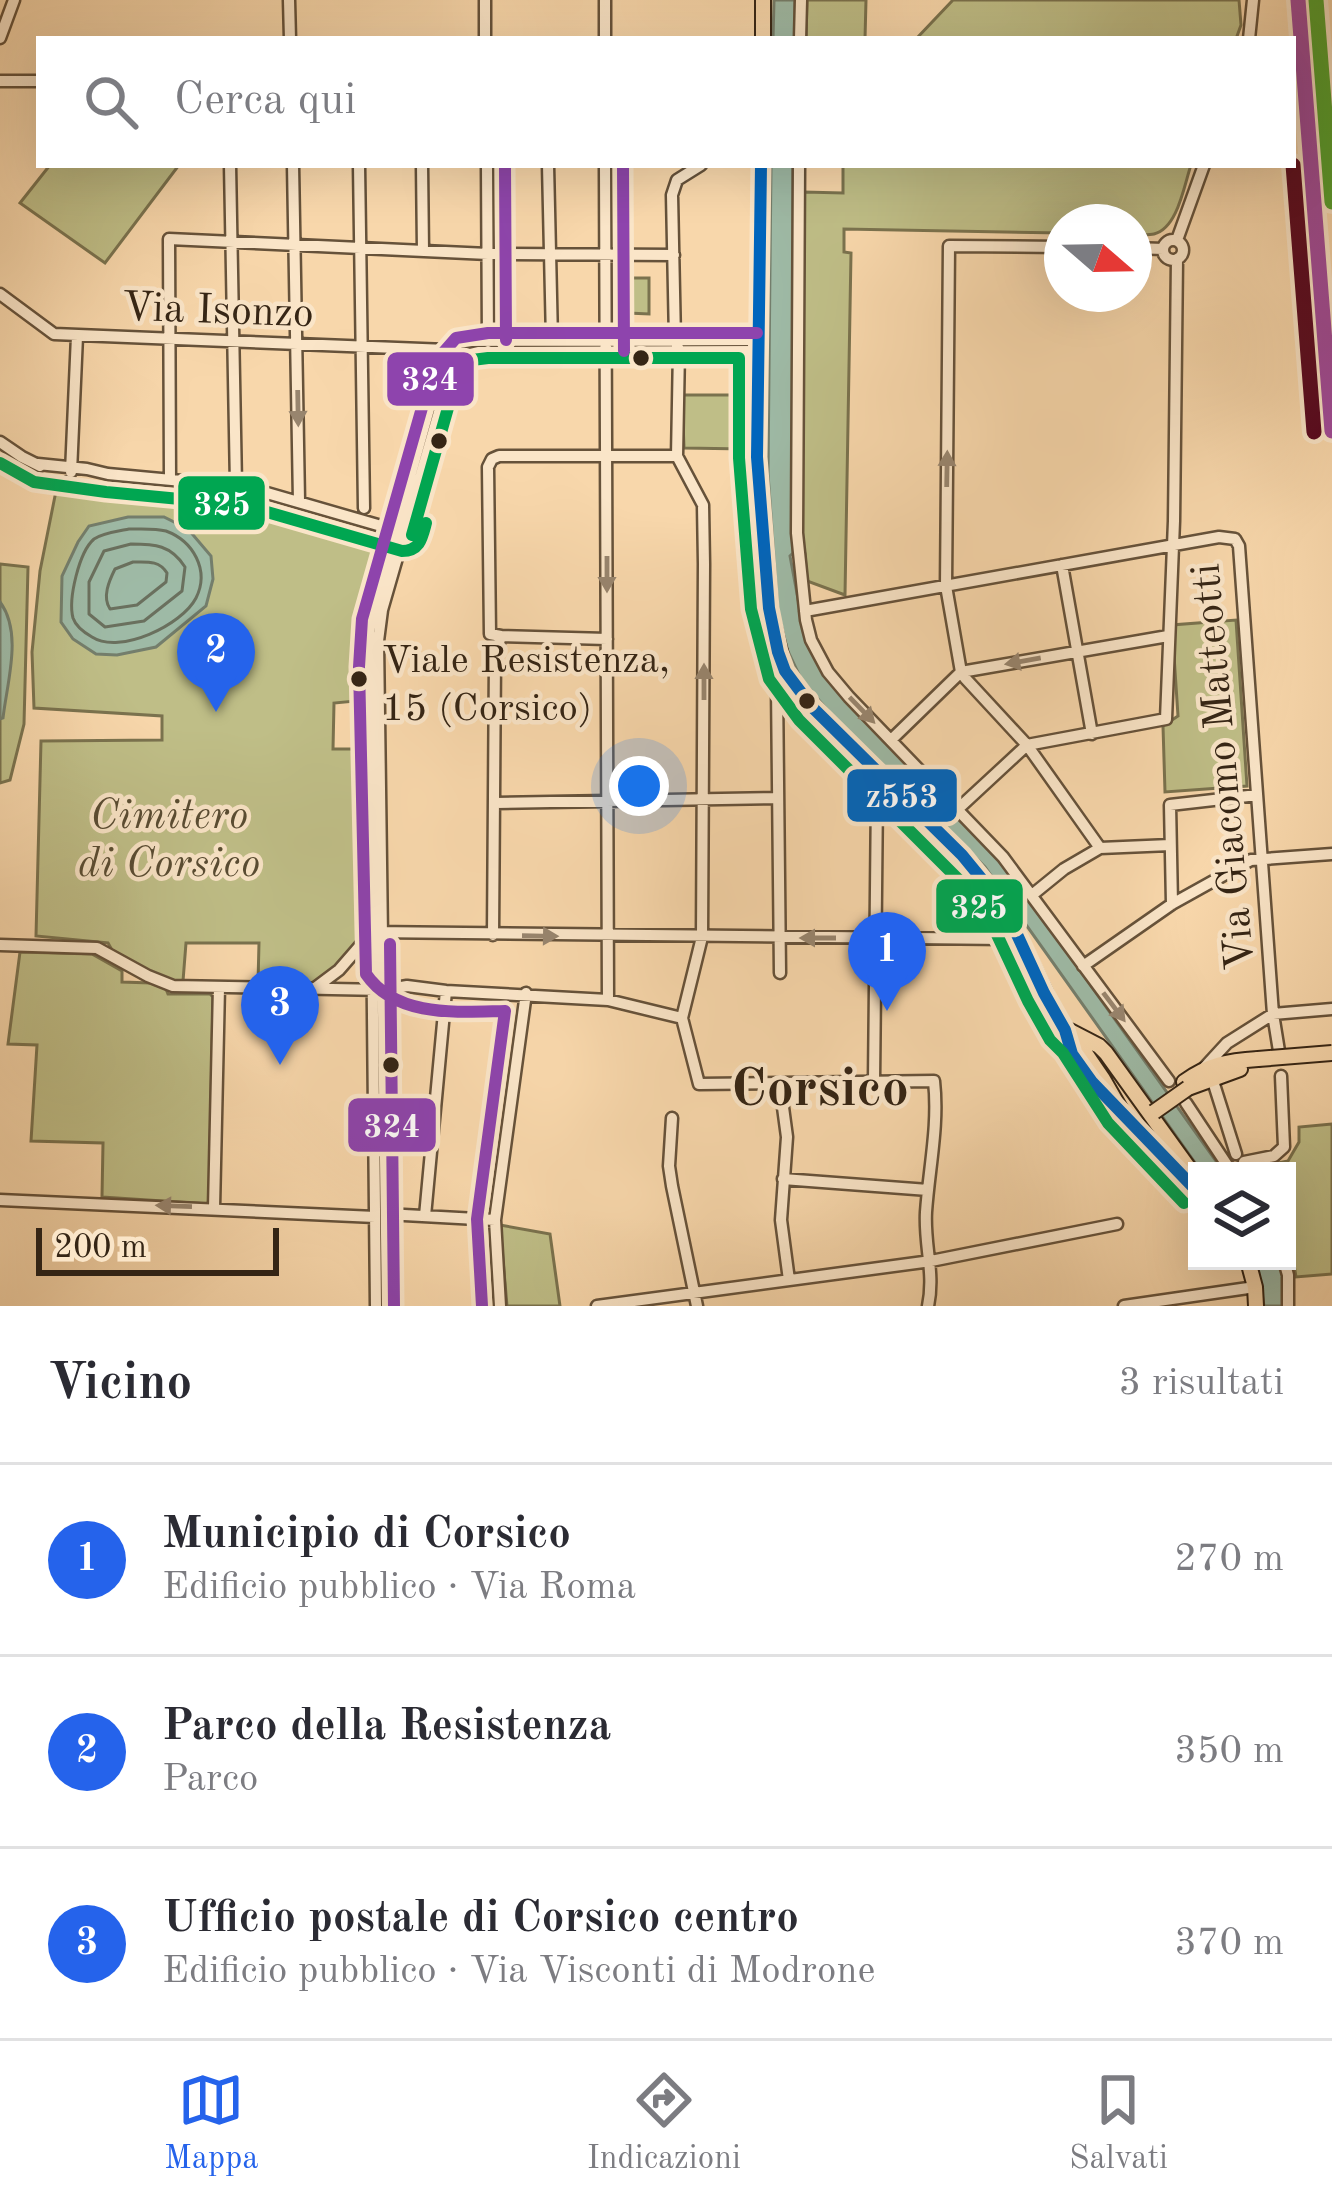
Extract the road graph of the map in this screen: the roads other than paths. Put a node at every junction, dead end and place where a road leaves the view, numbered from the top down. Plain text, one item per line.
1 (14, 0) edge
2 (289, 0) edge
3 (485, 0) edge
4 (605, 0) edge
5 (764, 0) edge
6 (801, 0) edge
7 (1252, 0) edge
8 (290, 36) edge
9 (485, 36) edge
10 (605, 36) edge
11 (763, 36) edge
12 (800, 36) edge
13 (1250, 36) edge
14 (0, 38) edge
15 (0, 81) edge
16 (36, 81) edge
17 (230, 168) edge
18 (293, 168) edge
19 (358, 168) edge
20 (422, 168) edge
21 (487, 168) edge
22 (548, 168) edge
23 (605, 168) edge
24 (696, 168) edge
25 (760, 168) edge
26 (799, 168) edge
27 (1203, 168) edge
28 (1177, 241) junction
29 (231, 242) junction
30 (294, 245) junction
31 (360, 248) junction
32 (1044, 248) edge
33 (1152, 249) edge
34 (1163, 249) junction
35 (423, 251) junction
36 (488, 254) junction
37 (549, 254) junction
38 (605, 254) junction
39 (674, 255) junction
40 (1177, 259) junction
41 (0, 294) edge
42 (758, 298) junction
43 (77, 336) junction
44 (169, 338) junction
45 (232, 340) junction
46 (551, 340) junction
47 (297, 344) junction
48 (677, 345) junction
49 (362, 346) junction
50 (488, 346) junction
51 (606, 346) junction
52 (732, 346) junction
53 (757, 346) junction
54 (448, 350) junction
55 (757, 380) junction
56 (1, 446) edge
57 (677, 456) junction
58 (608, 457) junction
59 (71, 472) junction
60 (170, 479) junction
61 (236, 485) junction
62 (299, 501) junction
63 (364, 508) dead end
64 (400, 531) junction
65 (1173, 545) junction
66 (1062, 565) junction
67 (946, 586) junction
68 (805, 611) junction
69 (500, 636) junction
70 (1168, 636) junction
71 (607, 639) junction
72 (1078, 652) junction
73 (785, 670) junction
74 (961, 672) junction
75 (1092, 734) junction
76 (891, 740) junction
77 (1027, 745) junction
78 (881, 775) junction
79 (894, 789) junction
80 (877, 794) junction
81 (1257, 795) junction
82 (778, 798) junction
83 (704, 799) junction
84 (608, 801) junction
85 (496, 803) junction
86 (959, 808) junction
87 (1170, 844) junction
88 (1100, 848) junction
89 (1332, 854) edge
90 (1262, 858) junction
91 (1032, 895) junction
92 (1172, 904) junction
93 (376, 933) junction
94 (493, 935) junction
95 (1018, 935) junction
96 (608, 937) junction
97 (702, 938) junction
98 (780, 938) junction
99 (875, 938) junction
100 (0, 945) edge
101 (1083, 966) junction
102 (383, 967) junction
103 (780, 973) dead end
104 (407, 986) junction
105 (218, 987) junction
106 (315, 988) junction
107 (378, 989) junction
108 (446, 991) junction
109 (526, 994) junction
110 (608, 1000) junction
111 (1332, 1009) edge
112 (1273, 1014) junction
113 (682, 1018) junction
114 (1065, 1030) junction
115 (1241, 1035) junction
116 (1279, 1052) dead end
117 (1332, 1056) edge
118 (1236, 1060) junction
119 (1258, 1063) junction
120 (1208, 1073) junction
121 (1281, 1076) dead end
122 (874, 1081) junction
123 (780, 1085) junction
124 (1182, 1089) junction
125 (1150, 1110) junction
126 (672, 1118) dead end
127 (1234, 1162) edge
128 (1235, 1162) edge
129 (1249, 1162) edge
130 (1188, 1172) edge
131 (1188, 1178) edge
132 (783, 1179) junction
133 (928, 1190) junction
134 (0, 1199) edge
135 (214, 1208) junction
136 (381, 1216) junction
137 (425, 1216) junction
138 (495, 1220) junction
139 (1117, 1224) dead end
140 (931, 1261) junction
141 (1250, 1270) edge
142 (1286, 1270) edge
143 (789, 1280) junction
144 (1255, 1287) junction
145 (695, 1300) edge
146 (376, 1306) edge
147 (387, 1306) edge
148 (500, 1306) edge
149 (597, 1306) edge
150 (928, 1306) edge
151 (1124, 1306) edge
152 (1256, 1306) edge
153 (1288, 1306) edge

1 - 14 street
2 - 8 street
3 - 9 street
4 - 10 street
5 - 11 main road
6 - 12 street
7 - 13 street
15 - 16 street
17 - 29 street
18 - 30 street
19 - 31 street
20 - 35 street
21 - 36 street
22 - 37 street
23 - 38 street
24 - 39 street
25 - 42 main road
26 - 68 street
27 - 28 street
28 - 34 street
28 - 40 street
29 - 30 street
29 - 44 street
29 - 45 street
30 - 31 street
30 - 47 street
31 - 35 street
31 - 49 street
67 -> 32 street
33 - 34 street
34 - 40 street
35 - 36 street
36 - 37 street
36 - 50 street
37 - 38 street
37 - 46 street
38 - 39 street
38 - 51 street
39 - 48 street
40 - 65 street
41 - 43 street, Via Isonzo
42 - 52 street
42 - 53 main road
43 - 44 street, Via Isonzo
43 - 59 street
44 - 45 street, Via Isonzo
44 - 60 street
45 - 47 street, Via Isonzo
45 - 61 street
46 - 50 street
46 - 51 street
47 - 49 street, Via Isonzo
47 -> 62 street
48 - 51 street
48 - 52 street
48 - 57 street
49 - 54 street, Via Isonzo
49 - 63 street
50 - 51 street
50 - 54 street, Via Isonzo
50 - 64 street
51 - 58 street
52 - 53 street
52 - 55 street
53 - 55 main road
54 - 64 street
55 - 73 main road
56 - 59 street
57 - 58 street
83 -> 57 street
58 - 69 street
58 -> 71 street
59 - 60 street
60 - 61 street
61 - 62 street
62 - 64 street
64 - 93 street
65 - 66 street, Via Giacomo Matteotti
65 - 70 street
65 - 81 street, Via Giacomo Matteotti
66 - 67 street, Via Giacomo Matteotti
66 - 72 street
67 - 68 street, Via Giacomo Matteotti
67 - 74 street
68 -> 76 street
69 - 71 street
69 - 85 street
70 - 72 street
70 - 75 street
71 - 84 street
72 -> 74 street
72 - 75 street
73 - 78 main road
73 - 82 street
74 - 76 street
74 - 77 street
75 - 77 street
76 - 86 street
77 - 86 street
77 - 88 street
78 - 79 main road
78 - 80 street
79 - 80 street
79 - 95 main road
80 - 99 street
81 - 87 street
81 - 90 street, Via Giacomo Matteotti
82 - 83 street
82 - 98 street
83 - 84 street
83 - 97 street
84 - 85 street
84 - 96 street
85 - 94 street
86 - 91 street
87 - 88 street
87 - 92 street
88 - 91 street
89 - 90 street
90 - 92 street
90 - 112 street, Via Giacomo Matteotti
91 - 101 street
92 - 101 street
93 - 94 street
93 - 102 street
93 - 106 street
93 - 107 street
94 -> 96 street
95 - 99 street
95 - 114 main road
96 - 97 street
96 - 110 street
97 - 98 street
97 - 113 street
99 -> 98 street
98 - 103 street
99 - 122 street
100 - 105 street
101 -> 124 street
102 - 104 street
102 - 107 street
104 - 107 street
104 - 108 street
105 - 106 street
105 - 135 street
106 - 107 street
107 - 136 street
108 - 109 street
108 - 137 street
109 - 110 street
109 - 138 street
110 - 113 street
111 - 112 street
112 - 115 street
112 - 116 street, Via Giacomo Matteotti
113 - 123 street
114 - 125 main road
114 - 131 main road
115 - 118 street
115 - 120 street
117 - 119 main road, bridge
118 - 119 main road
118 - 120 main road
119 - 120 main road
120 - 124 main road
120 - 128 street
121 - 129 street
122 - 123 street
122 - 133 street
123 - 132 street
124 - 125 main road, bridge
124 - 127 street
125 - 130 main road
126 - 145 street
132 - 133 street
132 - 143 street
133 - 140 street
135 -> 134 street
135 - 136 street
136 - 137 street
136 - 146 street
136 - 147 street
137 - 138 street
138 - 148 street
139 - 140 street
140 - 143 street
140 - 150 street
141 - 144 main road
142 - 153 street
143 - 145 street
144 - 151 street
144 - 152 main road
145 - 149 street

